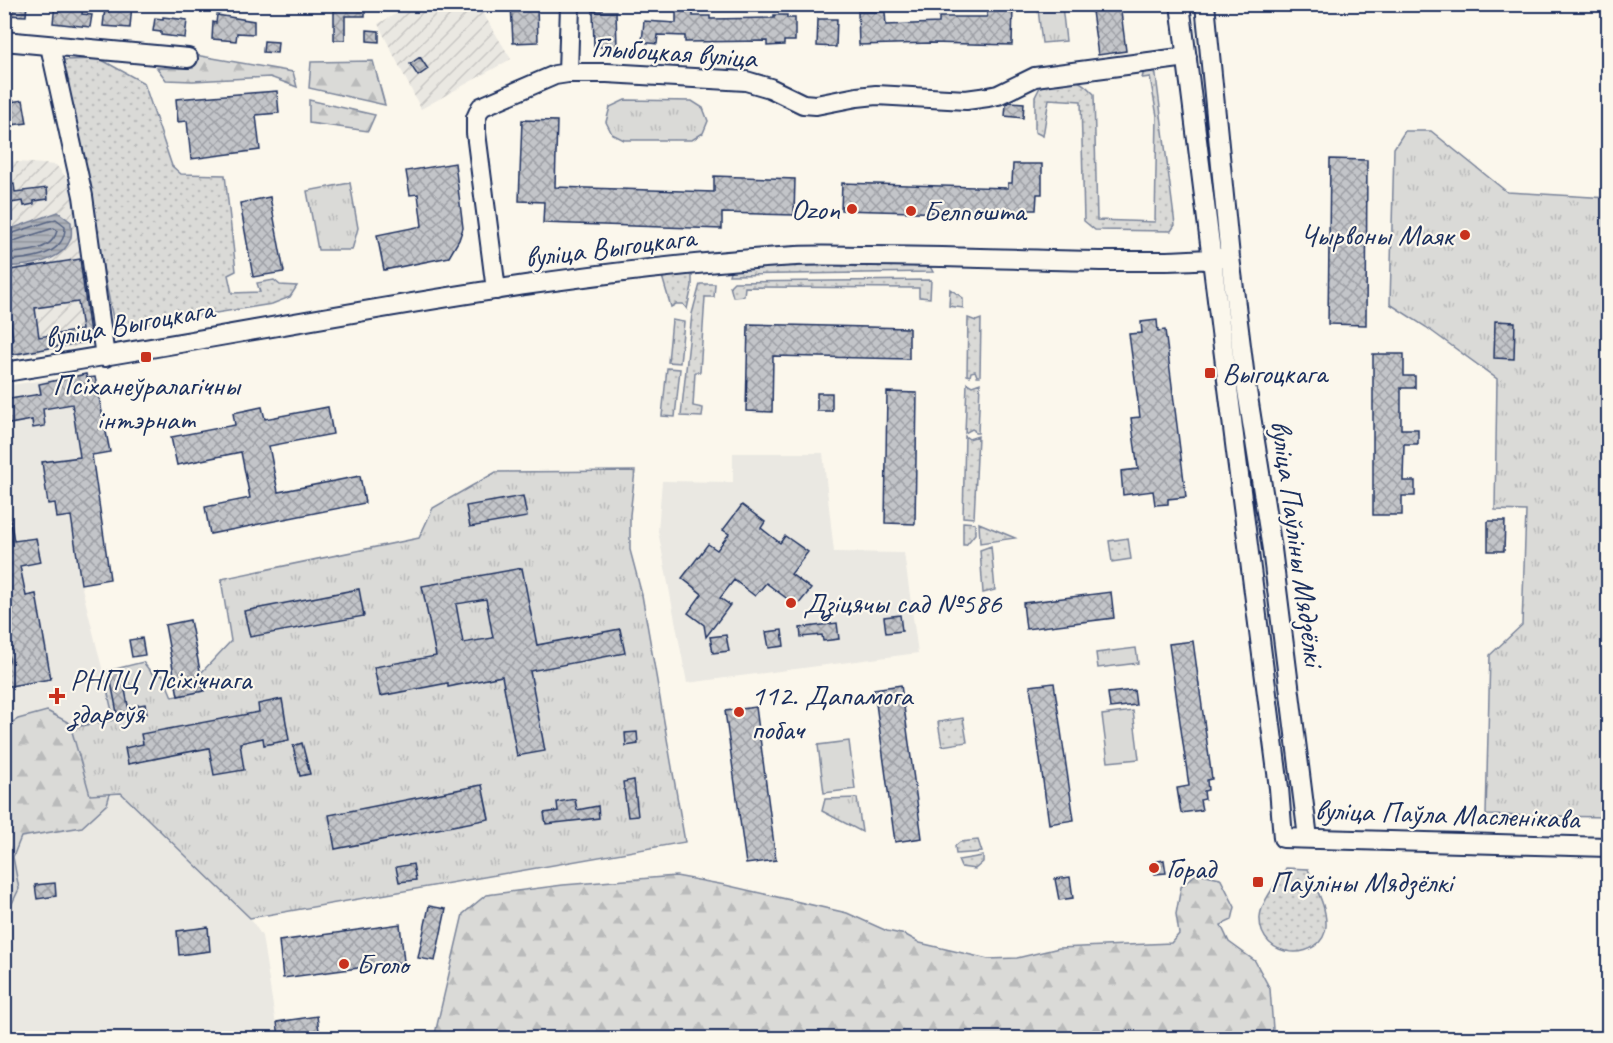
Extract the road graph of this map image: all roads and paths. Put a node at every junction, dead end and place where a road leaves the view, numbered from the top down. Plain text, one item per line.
1 (570, 4) edge
2 (1180, 4) edge
3 (1204, 4) edge
4 (4, 41) edge
5 (50, 46) junction
6 (1187, 57) junction
7 (188, 58) dead end
8 (568, 73) junction
9 (1221, 258) junction
10 (496, 290) junction
11 (105, 357) junction
12 (4, 372) edge
13 (1283, 838) joint
14 (1308, 838) junction
15 (1608, 847) edge

1 - 8 street
2 - 6 street, вуліца Паўліны Мядзёлкі
3 - 9 street, вуліца Паўліны Мядзёлкі
4 - 5 street
5 - 7 street
5 - 11 street
6 - 8 street, Глыбоцкая вуліца
6 - 9 street, вуліца Паўліны Мядзёлкі
8 - 10 street, Глыбоцкая вуліца
9 - 10 street, вуліца Выгоцкага
9 - 13 street, вуліца Паўліны Мядзёлкі
9 - 14 street, вуліца Паўліны Мядзёлкі
10 - 11 street, вуліца Выгоцкага
11 - 12 street, вуліца Выгоцкага
13 - 14 street, вуліца Паўла Масленікава
14 - 15 street, вуліца Паўла Масленікава

